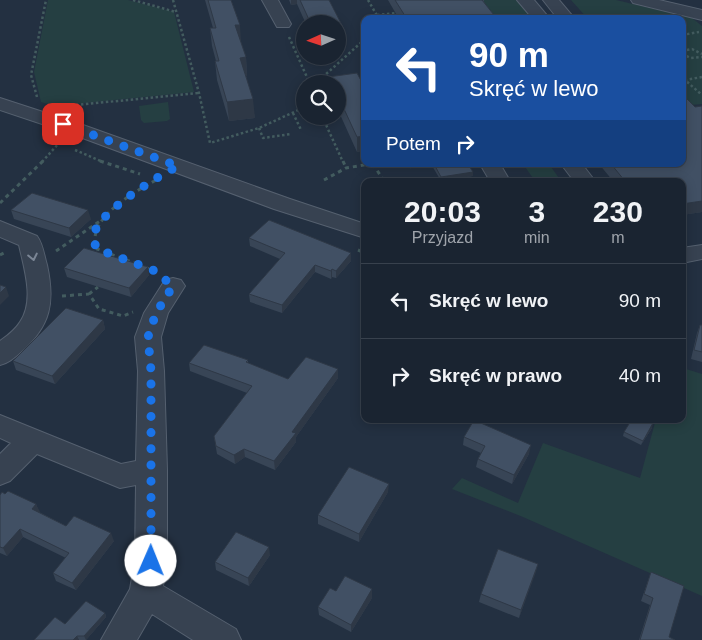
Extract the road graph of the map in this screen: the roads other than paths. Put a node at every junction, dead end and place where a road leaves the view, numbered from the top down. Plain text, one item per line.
1 (270, 0) edge
2 (525, 0) edge
3 (551, 0) edge
4 (639, 0) edge
5 (538, 15) edge
6 (564, 15) edge
7 (685, 15) edge
8 (686, 15) edge
9 (700, 20) edge
10 (283, 24) road end
11 (0, 104) edge
12 (492, 167) edge
13 (498, 178) edge
14 (0, 228) edge
15 (361, 230) edge
16 (702, 252) edge
17 (686, 255) edge
18 (173, 286) road end
19 (0, 356) edge
20 (0, 426) edge
21 (32, 440) junction
22 (152, 470) junction
23 (0, 473) edge
24 (146, 593) junction
25 (118, 640) edge
26 (224, 640) edge

1 - 10 street
2 - 5 street
3 - 6 street
4 - 7 street
8 - 9 street
11 - 15 street
12 - 13 street
14 -> 19 street
16 - 17 street
18 - 22 street
20 - 21 street
21 - 22 street
21 - 23 street
22 - 24 street
24 - 25 street
24 - 26 street

